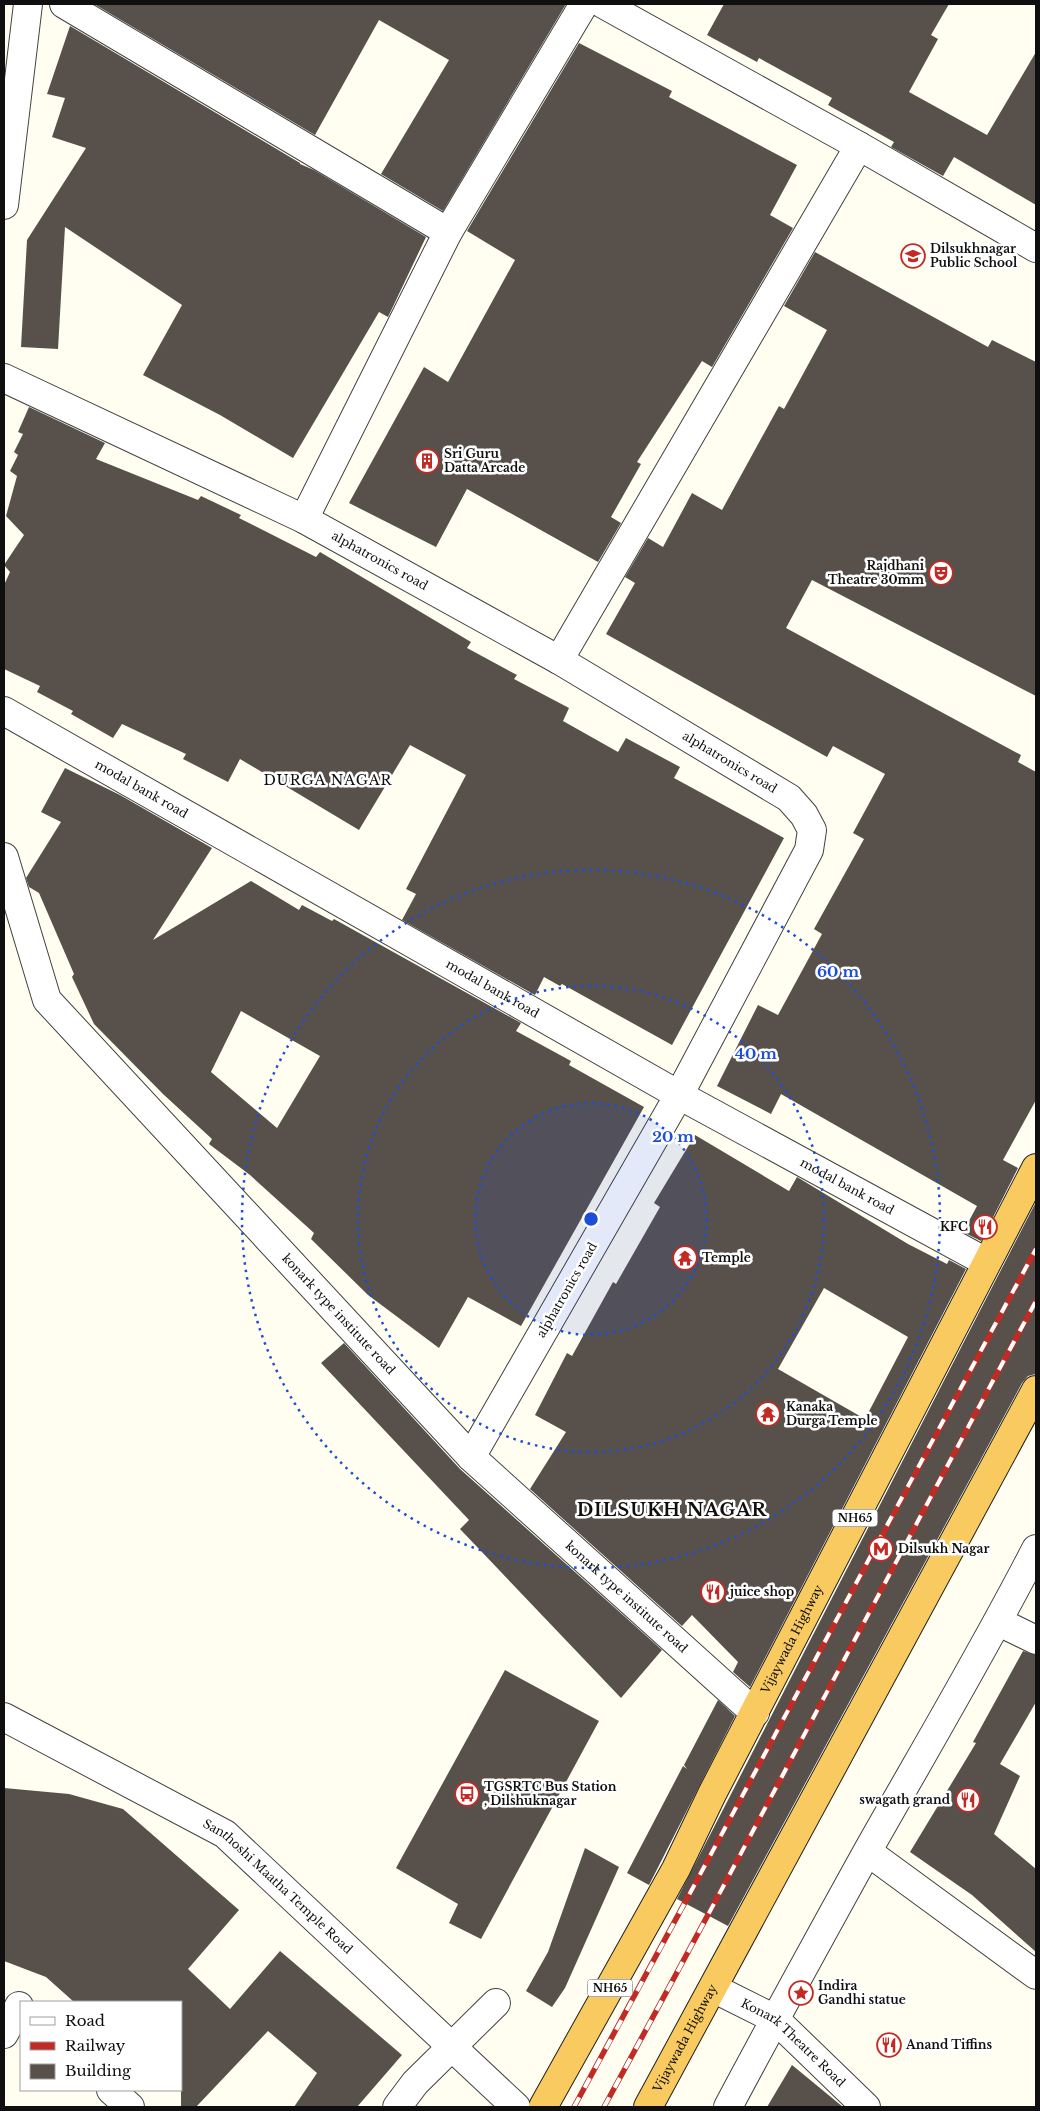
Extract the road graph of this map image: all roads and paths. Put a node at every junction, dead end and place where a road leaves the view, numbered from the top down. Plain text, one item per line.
1 (28, 4) edge
2 (64, 4) edge
3 (584, 4) edge
4 (602, 4) edge
5 (859, 146) junction
6 (5, 188) edge
7 (448, 232) junction
8 (1033, 238) edge
9 (4, 378) edge
10 (304, 519) junction
11 (559, 660) junction
12 (4, 711) edge
13 (4, 857) edge
14 (679, 1094) junction
15 (1036, 1168) edge
16 (986, 1262) junction
17 (1036, 1390) edge
18 (471, 1457) junction
19 (1036, 1549) edge
20 (999, 1622) junction
21 (1036, 1640) edge
22 (755, 1713) junction
23 (4, 1717) edge
24 (868, 1852) junction
25 (1036, 1976) edge
26 (713, 1988) junction
27 (496, 2003) dead end
28 (15, 2004) edge
29 (775, 2019) junction
30 (4, 2034) edge
31 (452, 2047) junction
32 (112, 2091) edge
33 (130, 2107) edge
34 (397, 2107) edge
35 (516, 2107) edge
36 (543, 2107) edge
37 (648, 2107) edge
38 (728, 2107) edge
39 (866, 2107) edge

1 - 6 street
2 - 7 street
3 - 7 street
4 - 5 street
5 - 8 street
5 - 11 street
7 - 10 street
9 - 10 street, alphatronics road
10 - 11 street, alphatronics road
11 - 14 street, alphatronics road
12 - 14 street, modal bank road
13 - 18 street, konark type institute road
14 - 16 street, modal bank road
14 - 18 street, alphatronics road
15 - 16 highway, Vijaywada Highway / NH65
16 - 22 highway, Vijaywada Highway / NH65
17 - 26 highway, Vijaywada Highway
18 - 22 street, konark type institute road
19 - 20 street
20 - 21 street
20 - 24 street
22 - 36 highway, Vijaywada Highway / NH65
23 - 31 street, Santhoshi Maatha Temple Road
24 - 25 street
24 - 29 street
26 - 29 street, Konark Theatre Road
26 - 37 highway, Vijaywada Highway
27 - 31 street
28 - 30 street
29 - 38 street
29 - 39 street, Konark Theatre Road
31 - 34 street
31 - 35 street, Santhoshi Maatha Temple Road
32 - 33 street

